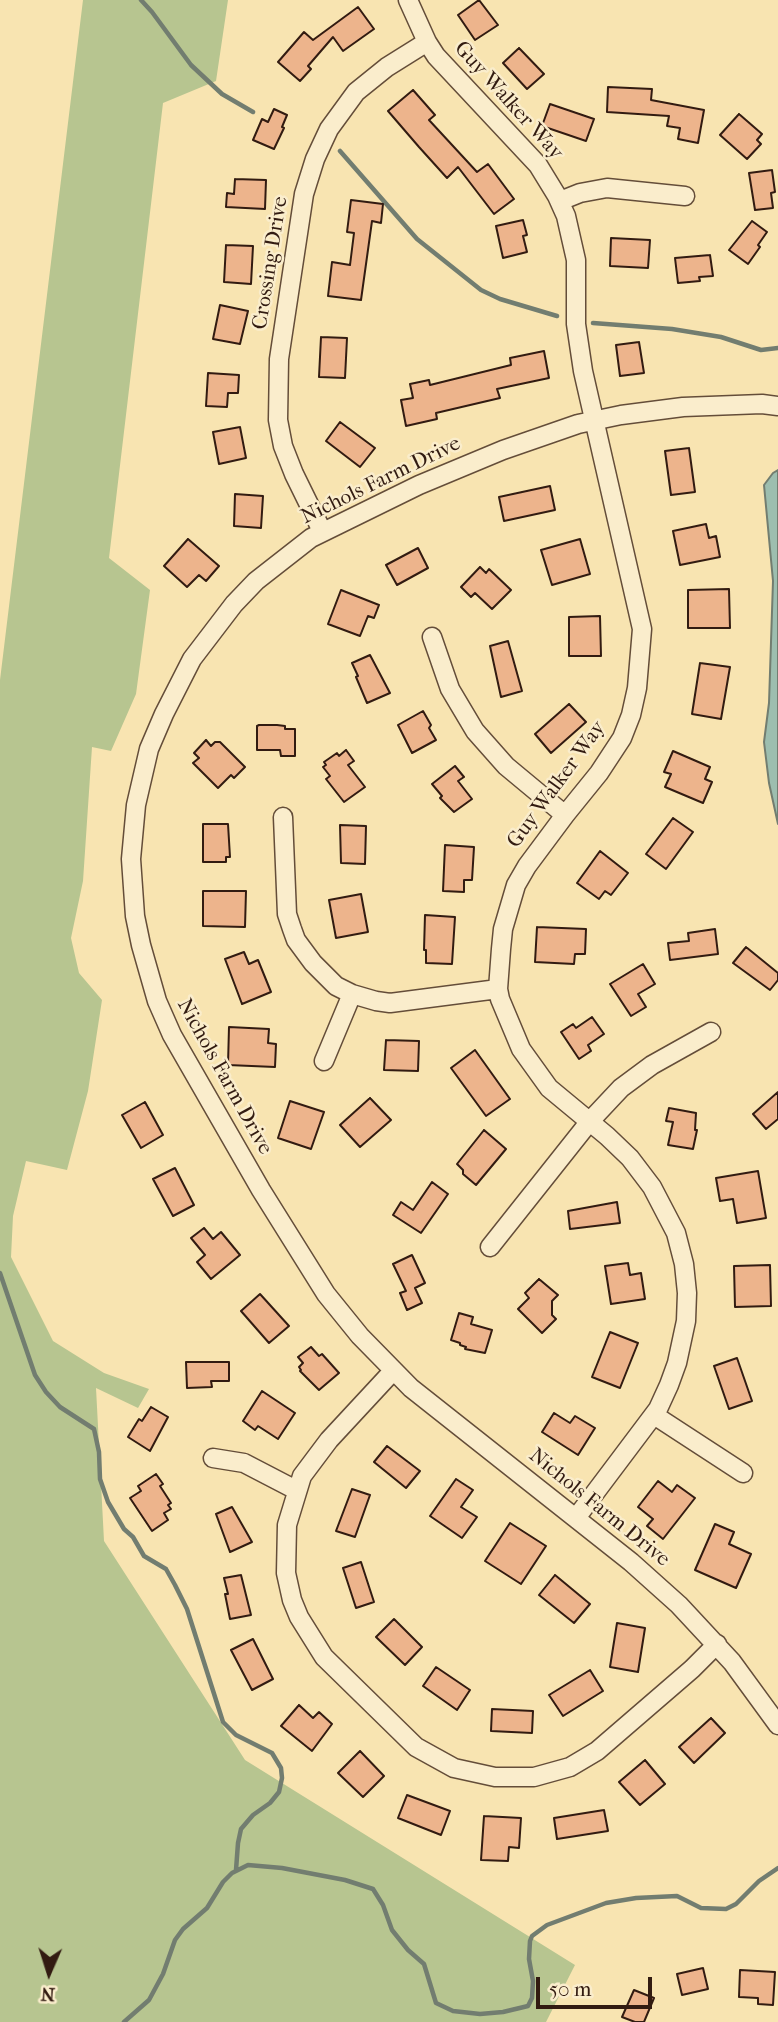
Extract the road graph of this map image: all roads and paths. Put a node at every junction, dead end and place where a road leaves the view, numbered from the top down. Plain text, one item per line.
1 (408, 0) edge
2 (427, 42) junction
3 (685, 196) dead end
4 (560, 201) junction
5 (778, 405) edge
6 (594, 420) junction
7 (322, 531) junction
8 (432, 637) dead end
9 (565, 814) junction
10 (283, 817) dead end
11 (498, 989) junction
12 (352, 994) junction
13 (711, 1032) dead end
14 (324, 1061) dead end
15 (590, 1121) junction
16 (490, 1247) dead end
17 (393, 1371) junction
18 (654, 1415) junction
19 (213, 1458) dead end
20 (743, 1473) dead end
21 (296, 1490) junction
22 (576, 1518) junction
23 (717, 1644) junction
24 (778, 1725) edge

1 - 2 street, Guy Walker Way
2 - 4 street, Guy Walker Way
2 - 7 street, Crossing Drive
3 - 4 street
4 - 6 street, Guy Walker Way
5 - 6 street, Nichols Farm Drive
6 - 7 street, Nichols Farm Drive
6 - 9 street, Guy Walker Way
7 - 17 street, Nichols Farm Drive
8 - 9 street
9 - 11 street, Guy Walker Way
10 - 12 street
11 - 12 street
11 - 15 street, Guy Walker Way
12 - 14 street
13 - 15 street
15 - 16 street
15 - 18 street, Guy Walker Way
17 - 21 street
17 - 22 street, Nichols Farm Drive
18 - 20 street
18 - 22 street, Guy Walker Way
19 - 21 street
21 - 23 street
22 - 23 street, Nichols Farm Drive
23 - 24 street, Nichols Farm Drive

